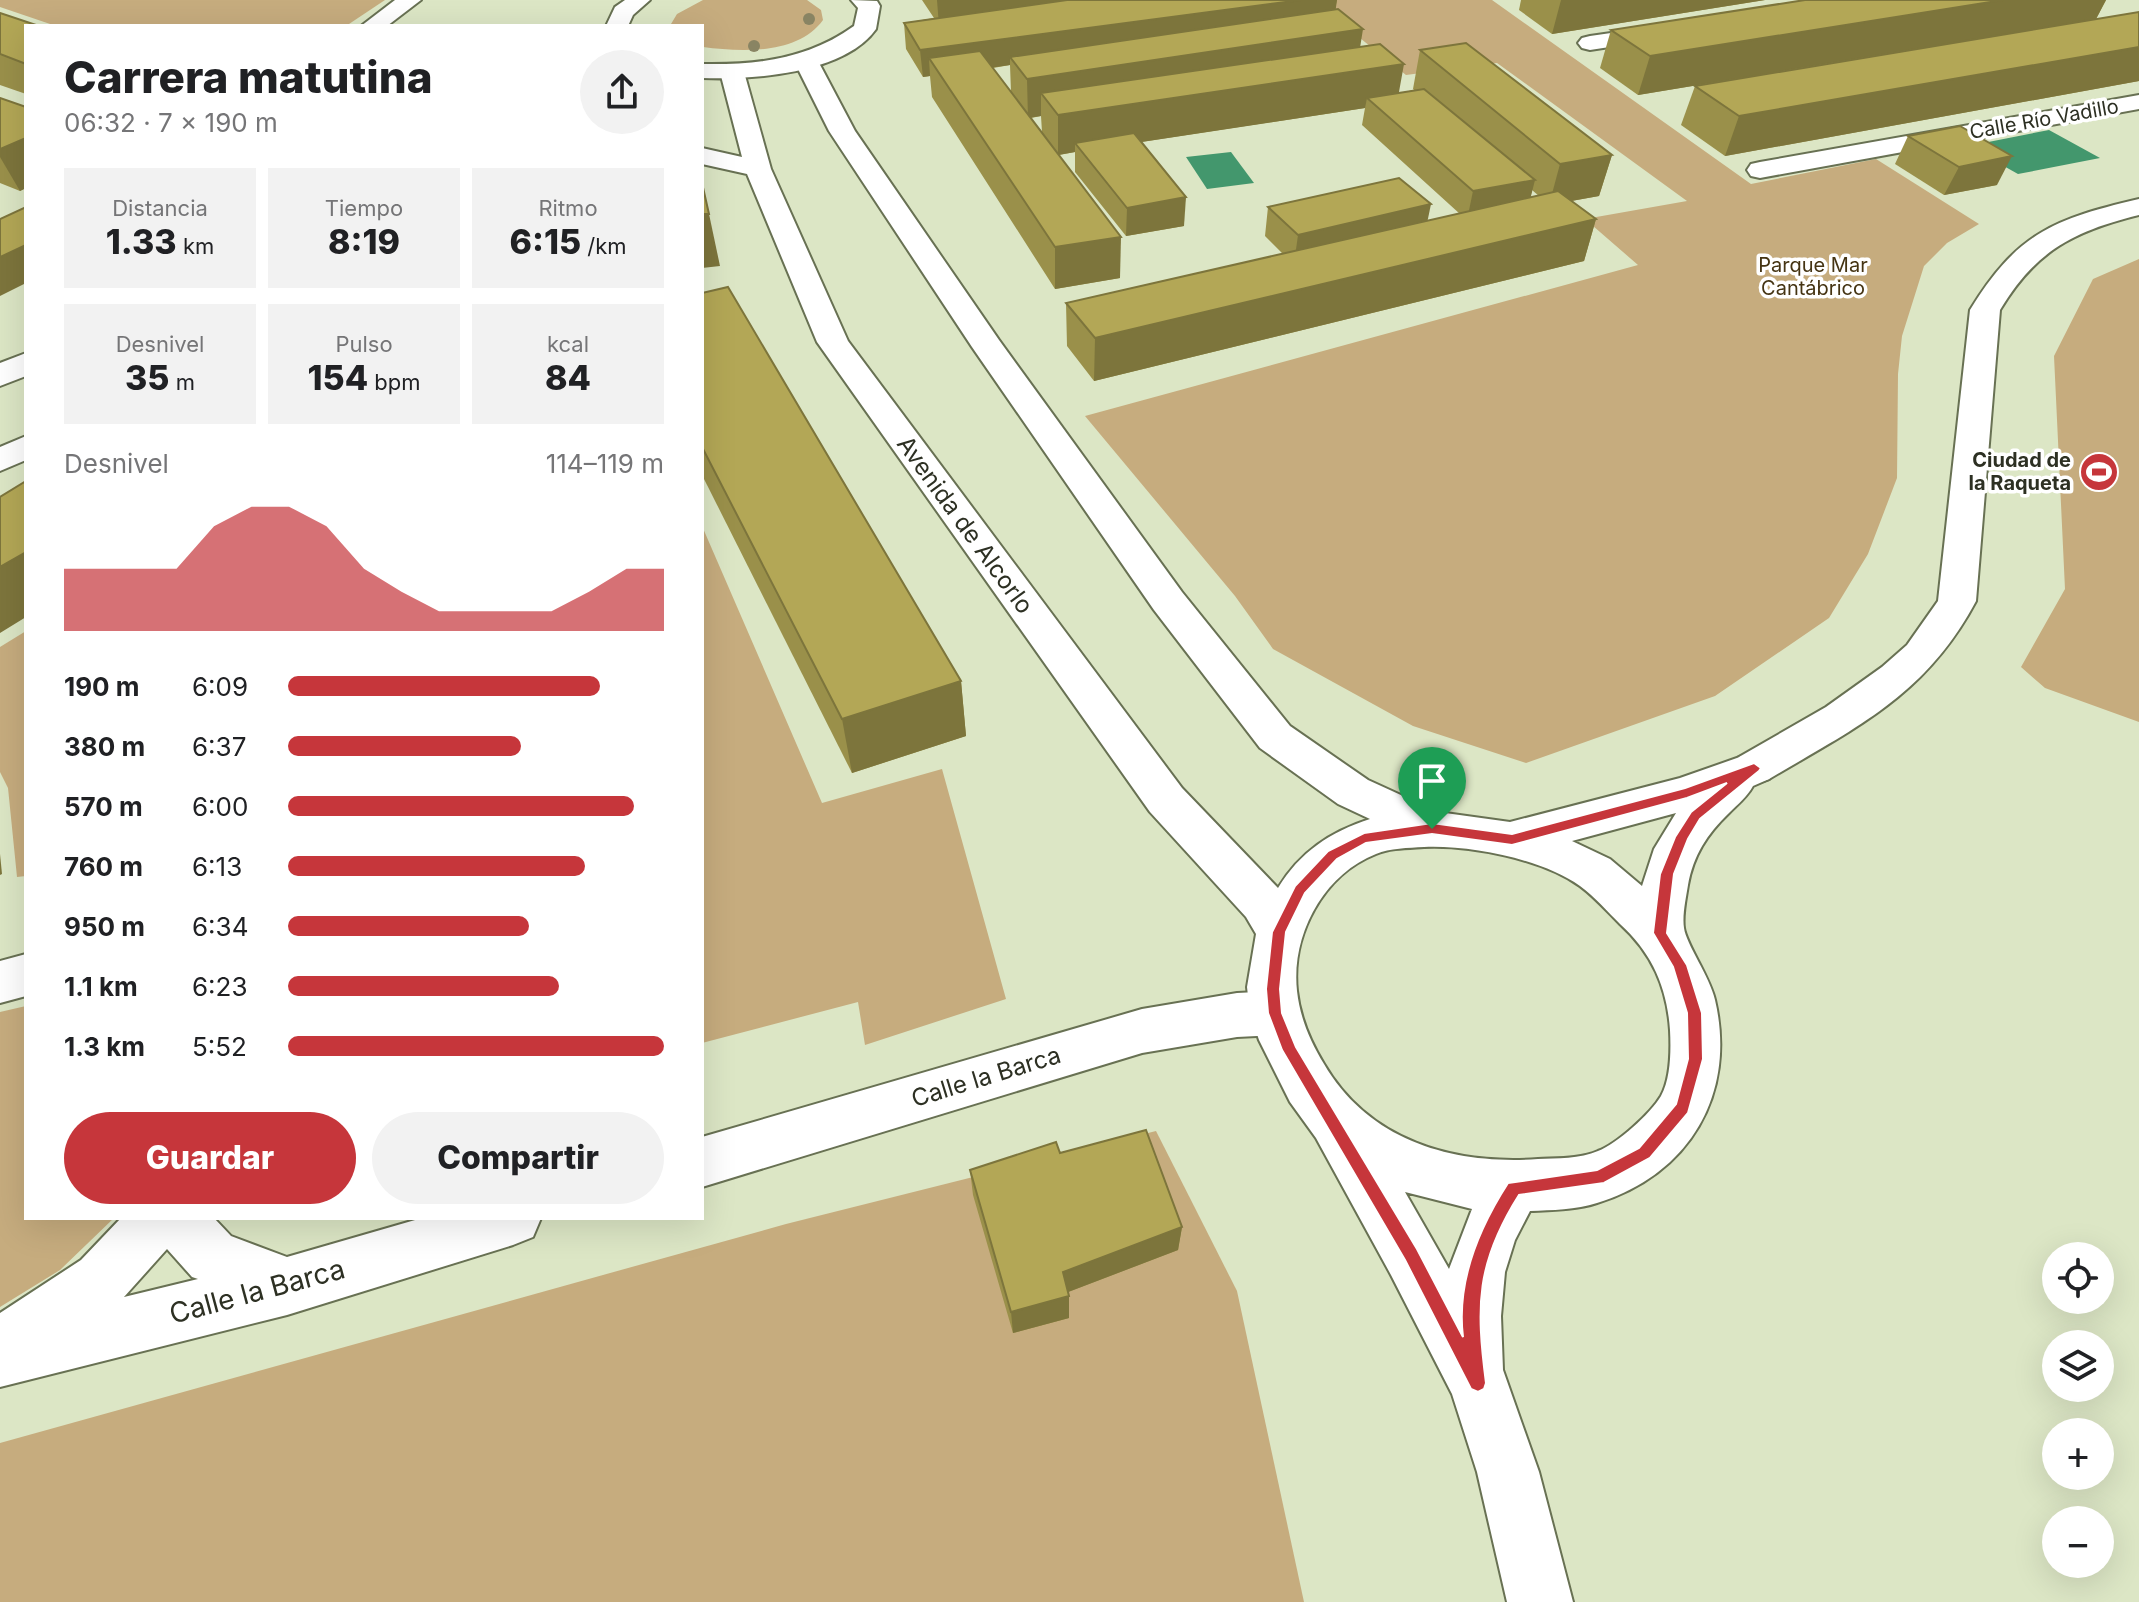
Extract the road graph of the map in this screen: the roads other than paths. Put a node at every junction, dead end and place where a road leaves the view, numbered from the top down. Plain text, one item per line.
1 (410, 0) edge
2 (639, 0) edge
3 (862, 0) edge
4 (375, 24) edge
5 (618, 24) edge
6 (1683, 30) edge
7 (1590, 43) dead end
8 (806, 61) junction
9 (710, 72) edge
10 (2139, 102) edge
11 (704, 156) edge
12 (758, 169) junction
13 (1760, 170) dead end
14 (2139, 207) edge
15 (24, 364) edge
16 (0, 376) edge
17 (24, 447) edge
18 (0, 461) edge
19 (1754, 768) junction
20 (1432, 829) junction
21 (1512, 839) junction
22 (1279, 932) junction
23 (1660, 933) junction
24 (24, 976) edge
25 (0, 982) edge
26 (1275, 1013) junction
27 (1333, 1121) junction
28 (704, 1161) edge
29 (1514, 1188) junction
30 (156, 1220) edge
31 (178, 1220) edge
32 (506, 1220) edge
33 (287, 1286) junction
34 (0, 1345) edge
35 (0, 1357) edge
36 (1478, 1383) junction
37 (1540, 1602) edge

1 - 4 street
2 - 5 street
3 - 8 street
6 - 7 street
8 - 9 street
8 - 20 street
9 - 12 street, Avenida de Alcorlo
10 - 13 street, Calle Río Vadillo
11 - 12 street
12 - 22 street, Avenida de Alcorlo
14 - 19 street
15 - 16 street
17 - 18 street
19 - 21 street
19 - 23 street
20 - 21 street
20 - 22 street
21 - 23 street
22 - 26 street
23 - 29 street
24 - 25 street
26 - 27 street
26 - 28 street, Calle la Barca
27 - 29 street
27 - 36 street
29 - 36 street
30 - 34 street
31 - 33 street
32 - 33 street, Calle la Barca
33 - 35 street, Calle la Barca
36 - 37 street

